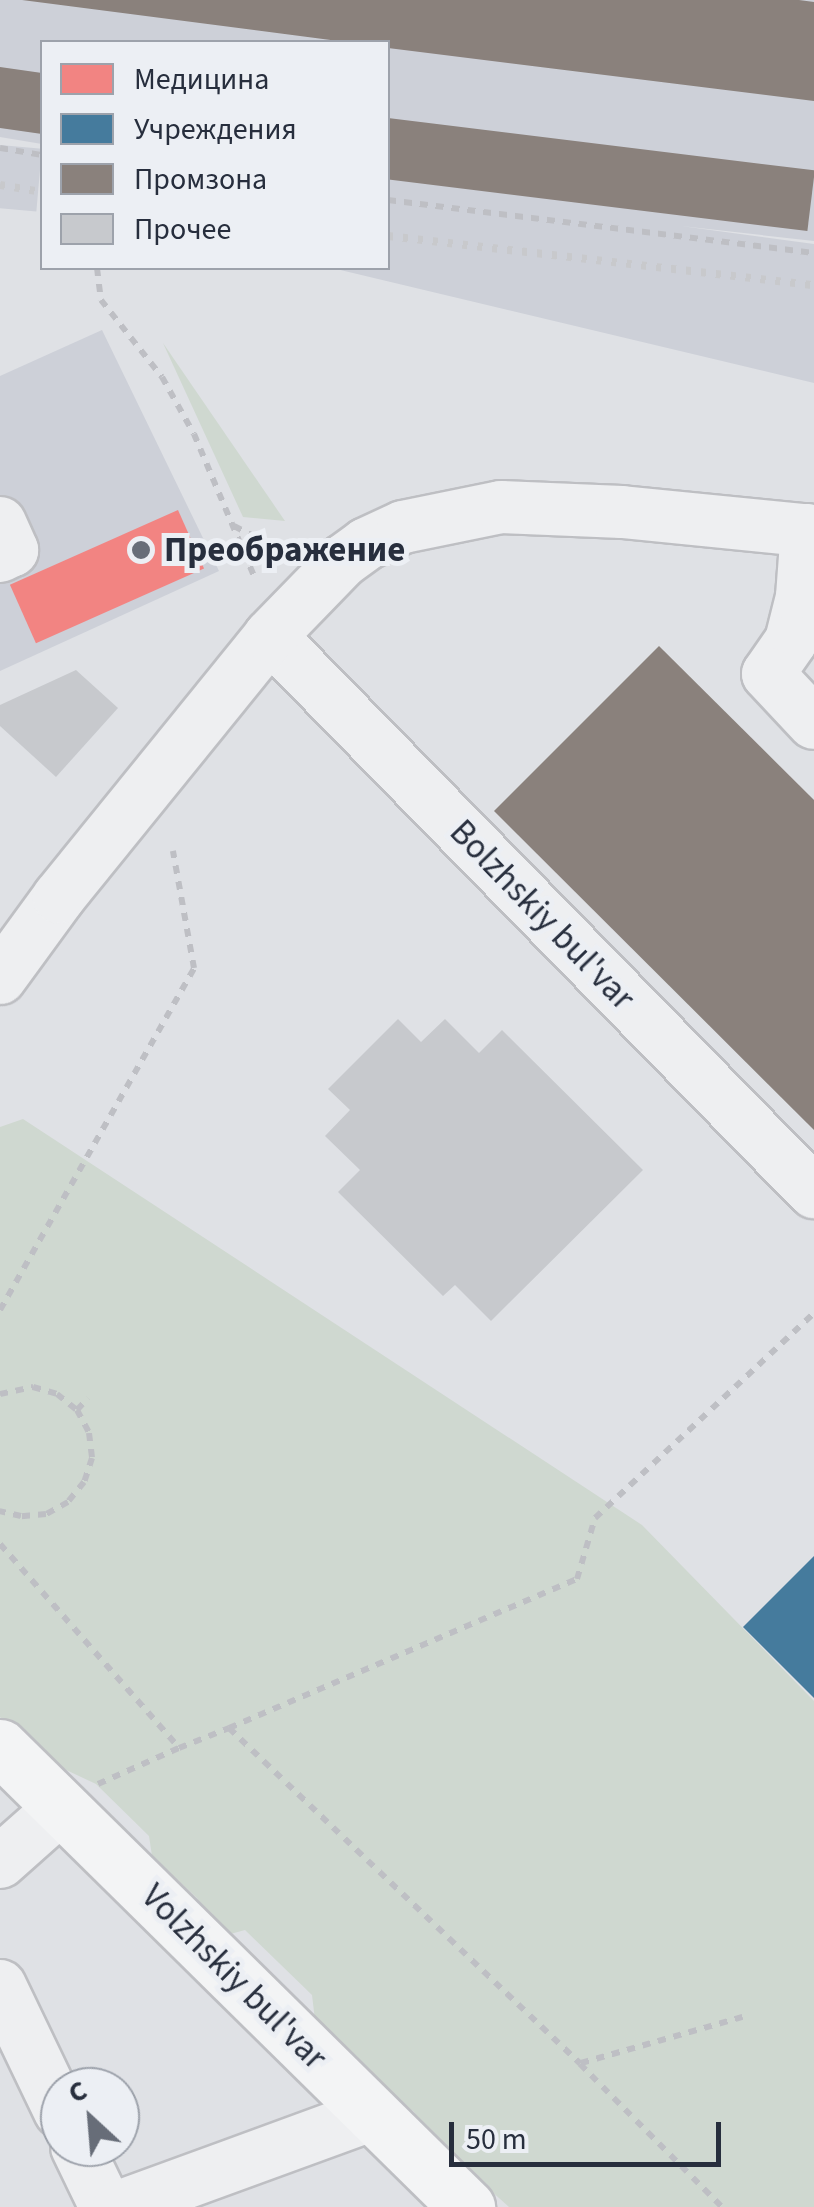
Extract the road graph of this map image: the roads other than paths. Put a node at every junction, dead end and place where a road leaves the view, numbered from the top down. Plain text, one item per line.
1 (0, 523) edge
2 (810, 531) edge
3 (0, 556) edge
4 (270, 636) junction
5 (814, 723) edge
6 (0, 978) edge
7 (814, 1192) edge
8 (0, 1747) edge
9 (79, 1796) junction
10 (0, 1862) edge
11 (0, 1986) edge
12 (40, 2069) edge
13 (373, 2114) junction
14 (87, 2167) edge
15 (218, 2189) edge
16 (106, 2207) edge
17 (120, 2207) edge
18 (467, 2207) edge

1 - 3 street
2 - 4 street
2 - 5 street
4 - 6 street
4 - 7 street, Bolzhskiy bul'var
8 - 9 main road, Volzhskiy bul'var
9 - 10 street
9 - 13 main road, Volzhskiy bul'var
11 - 12 street
13 - 15 street
13 - 18 main road, Volzhskiy bul'var
14 - 16 street
15 - 17 street

